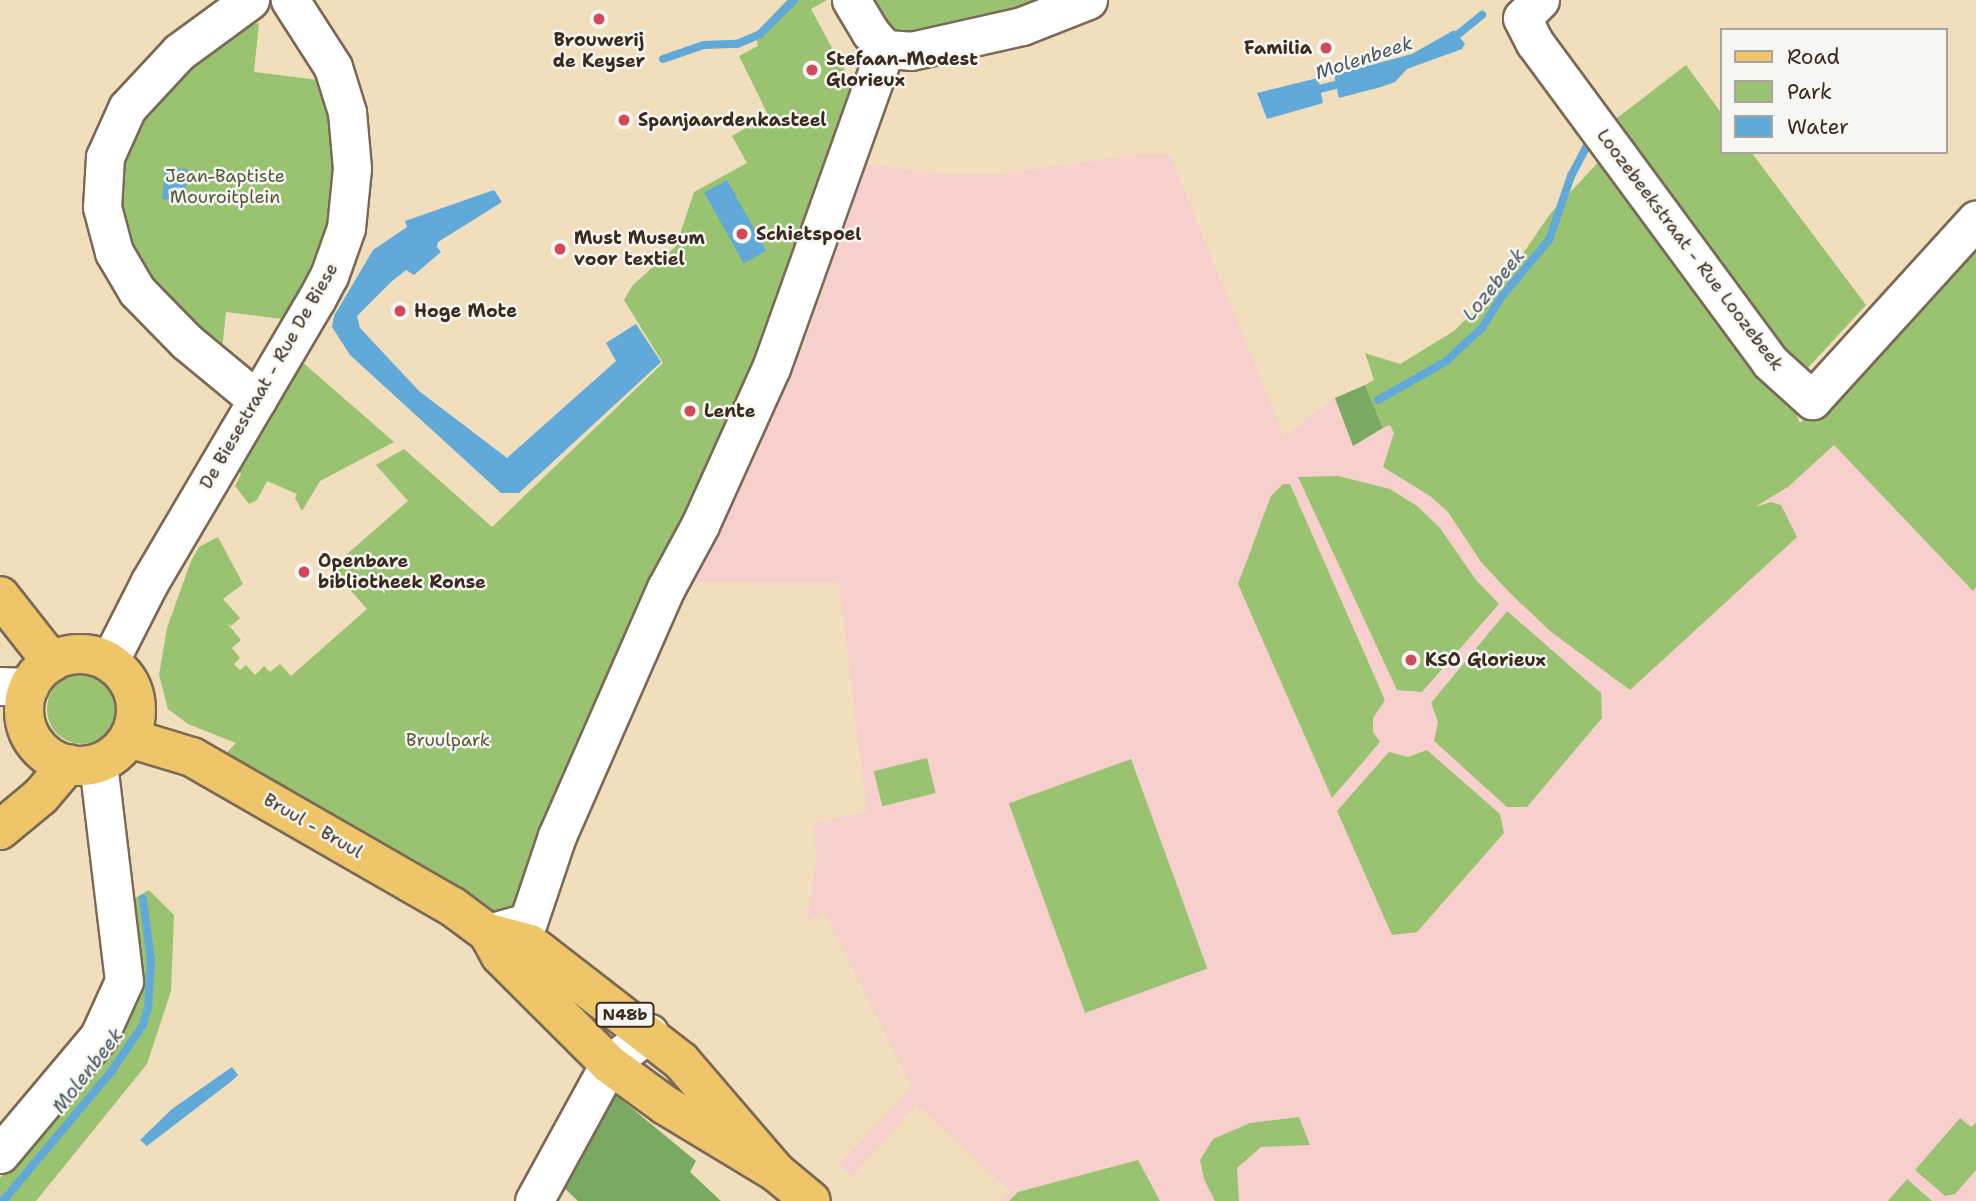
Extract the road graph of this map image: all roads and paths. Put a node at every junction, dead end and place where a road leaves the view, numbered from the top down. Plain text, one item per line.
1 (250, 0) edge
2 (290, 0) edge
3 (851, 0) edge
4 (1088, 0) edge
5 (1539, 0) edge
6 (885, 49) junction
7 (1976, 220) edge
8 (257, 400) junction
9 (0, 596) edge
10 (109, 662) junction
11 (27, 679) edge
12 (129, 738) junction
13 (83, 764) junction
14 (0, 830) edge
15 (488, 933) junction
16 (649, 1034) junction
17 (609, 1064) junction
18 (0, 1154) edge
19 (776, 1172) junction
20 (534, 1201) edge
21 (811, 1201) edge

1 - 8 street
2 - 8 street, De Biesestraat - Rue De Biese
3 - 6 street
4 - 6 street
5 - 7 street, Loozebeekstraat - Rue Loozebeek
6 - 15 street
8 - 10 street, De Biesestraat - Rue De Biese
9 - 11 main road
10 - 11 main road
10 - 12 main road
11 - 13 main road
12 - 13 main road
12 - 15 main road, Bruul - Bruul / N48b
13 - 14 main road
13 - 18 street
15 - 16 main road, N48b
15 - 17 main road, N48b
16 - 17 street
16 - 19 main road, N48b
17 - 19 main road, N48b
17 - 20 street
19 - 21 main road, N48b

